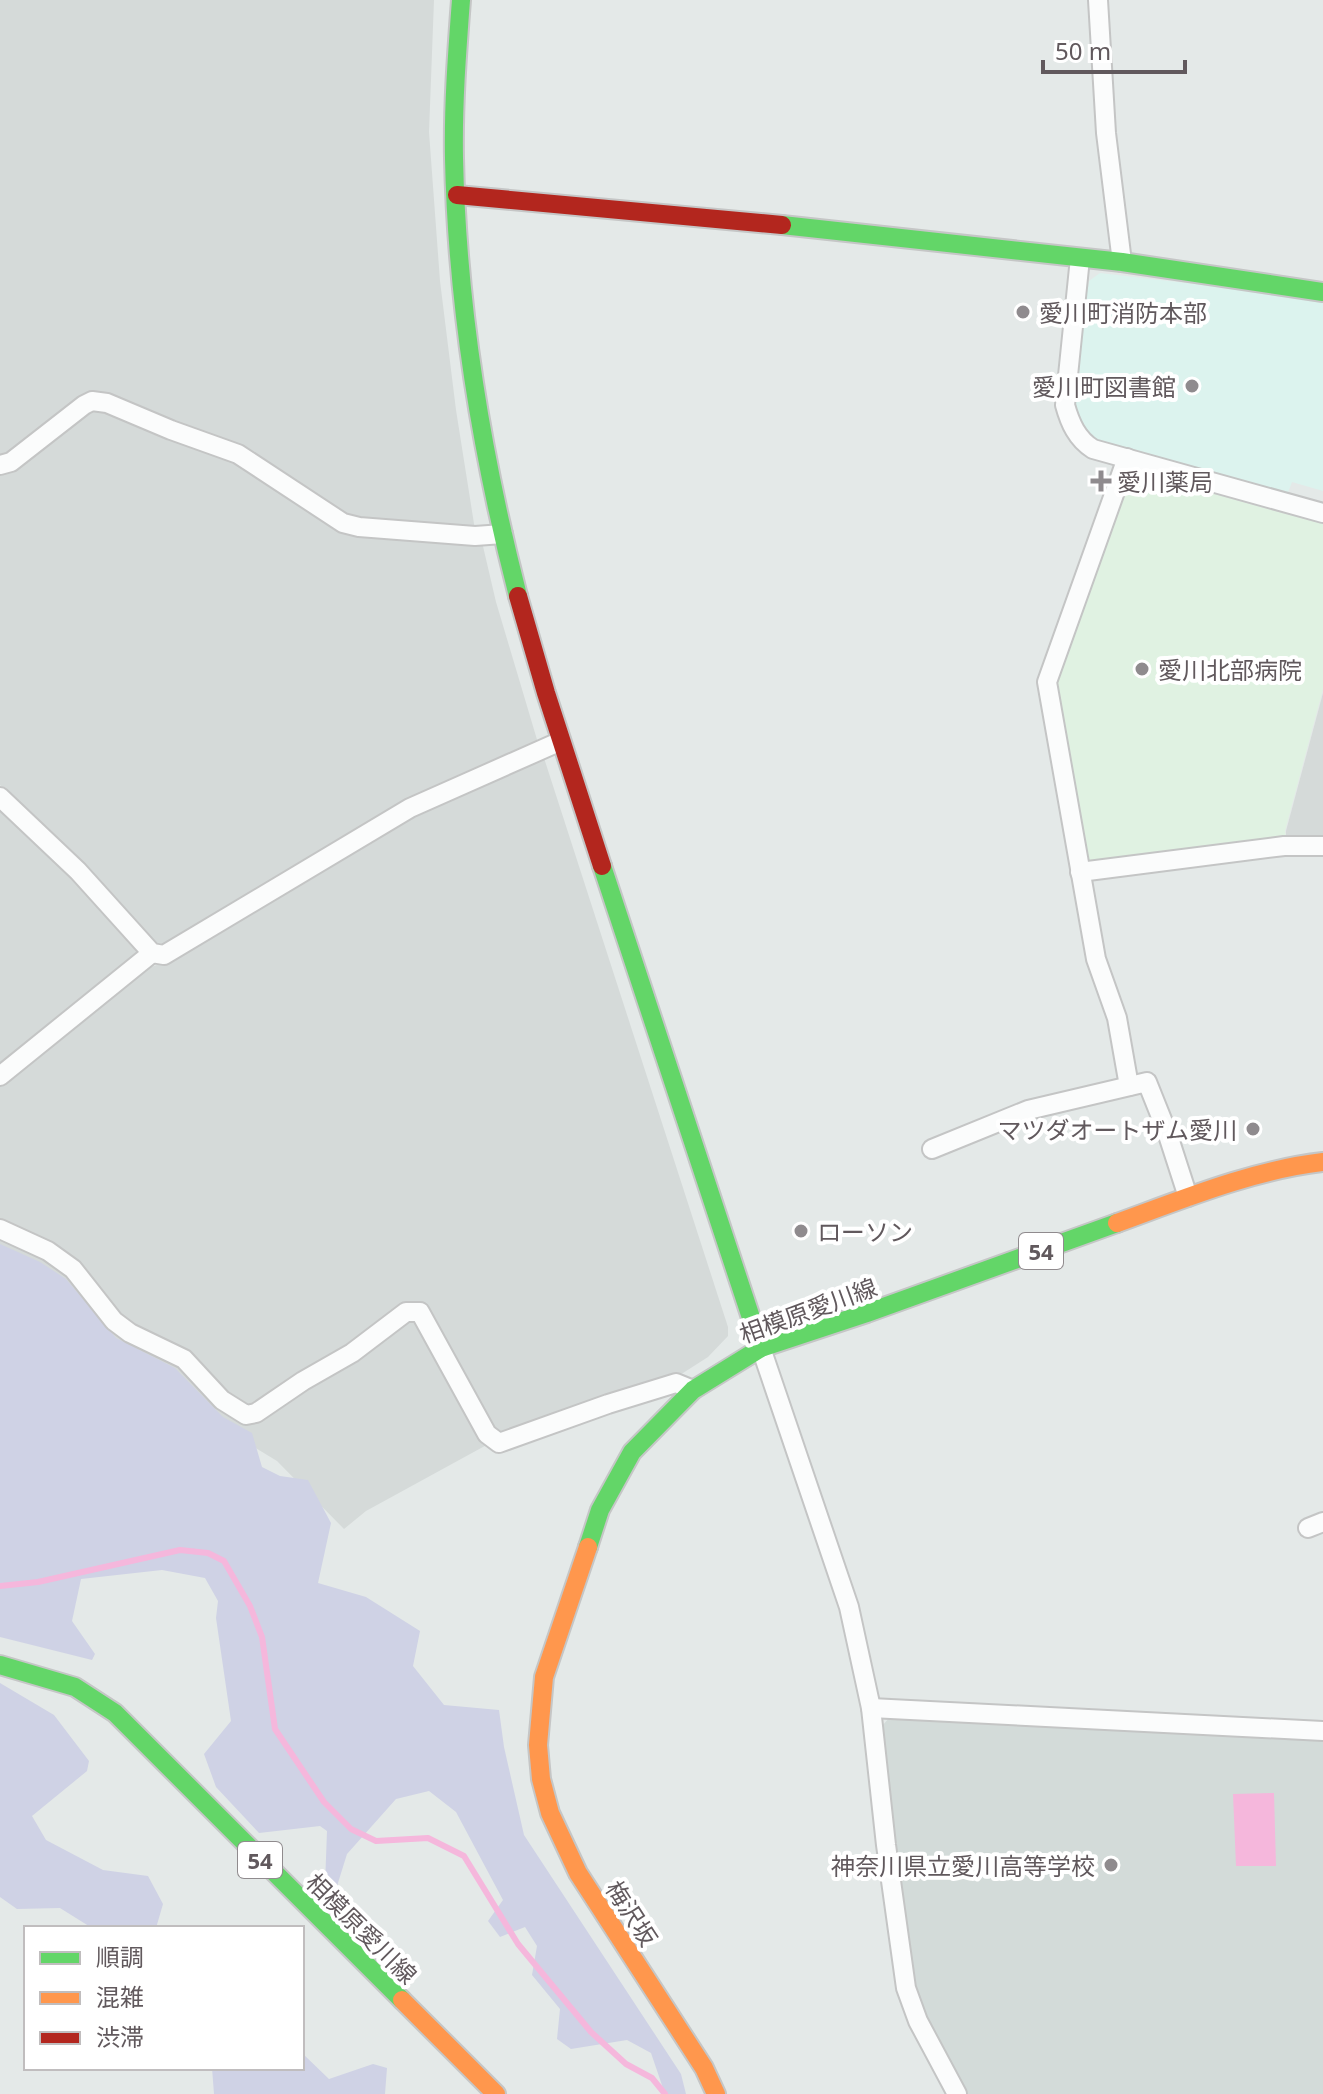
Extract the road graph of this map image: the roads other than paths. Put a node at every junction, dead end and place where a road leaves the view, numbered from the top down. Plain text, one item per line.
1 (461, 0) edge
2 (1098, 0) edge
3 (457, 195) junction
4 (1080, 258) junction
5 (1122, 262) junction
6 (1323, 292) edge
7 (1127, 458) junction
8 (0, 465) edge
9 (1323, 513) edge
10 (503, 534) junction
11 (561, 741) junction
12 (0, 797) edge
13 (1323, 846) edge
14 (1080, 872) junction
15 (152, 953) junction
16 (0, 1076) edge
17 (1129, 1086) junction
18 (932, 1149) dead end
19 (1323, 1162) edge
20 (1188, 1197) junction
21 (0, 1229) edge
22 (761, 1348) junction
23 (693, 1390) junction
24 (0, 1665) edge
25 (871, 1708) junction
26 (1323, 1731) edge
27 (538, 1745) joint
28 (496, 2094) edge
29 (716, 2094) edge
30 (957, 2094) edge

1 - 3 street
2 - 5 street
3 - 4 street
3 - 10 street
4 - 5 street
4 - 7 street
5 - 6 street
7 - 9 street
7 - 14 street
8 - 10 street
10 - 11 street
11 - 15 street
11 - 22 street
12 - 15 street
13 - 14 street
14 - 17 street
15 - 16 street
17 - 18 street
17 - 20 street
19 - 20 street, 相模原愛川線 / 54
20 - 22 street, 相模原愛川線 / 54
21 - 23 street
22 - 23 street, 相模原愛川線 / 54
22 - 25 street
23 - 27 street, 相模原愛川線 / 54
24 - 28 street, 相模原愛川線 / 54
25 - 26 street
25 - 30 street
27 - 29 street, 梅沢坂 / 54

